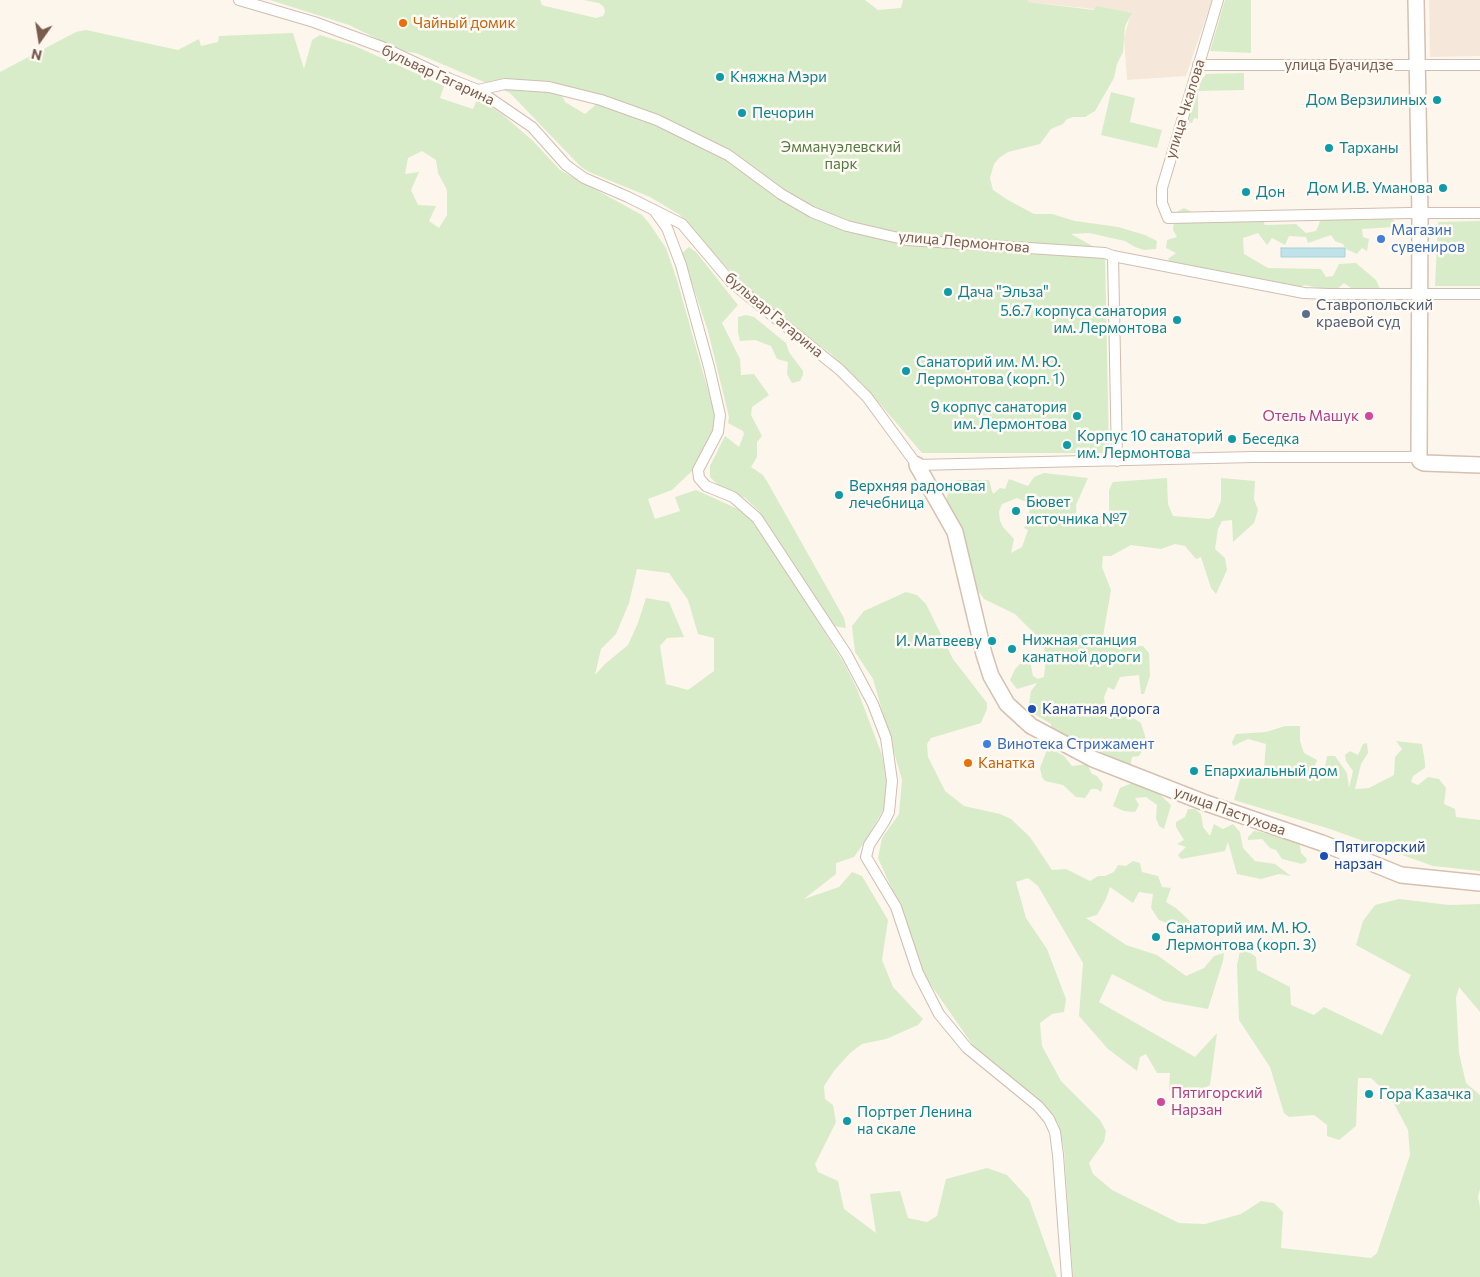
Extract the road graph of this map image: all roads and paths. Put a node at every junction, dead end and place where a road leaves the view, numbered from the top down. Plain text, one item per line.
1 (239, 0) edge
2 (1218, 0) edge
3 (1416, 0) edge
4 (1198, 65) junction
5 (1416, 65) junction
6 (1480, 65) edge
7 (478, 90) junction
8 (653, 209) junction
9 (1480, 213) edge
10 (1420, 214) junction
11 (1113, 256) junction
12 (1420, 294) junction
13 (1480, 294) edge
14 (1422, 460) junction
15 (1116, 461) junction
16 (916, 465) junction
17 (1480, 465) edge
18 (1000, 693) joint
19 (1480, 883) edge
20 (1067, 1277) edge

1 - 7 street, бульвар Гагарина
2 - 4 street, улица Чкалова
3 - 5 street
4 - 5 street, улица Буачидзе
4 - 10 street, улица Чкалова
5 - 6 street, улица Буачидзе
5 - 10 street
7 - 8 street, бульвар Гагарина
7 - 11 street, улица Лермонтова
8 - 16 street, бульвар Гагарина
8 - 20 street
9 - 10 street
10 - 12 street
11 - 12 street, улица Лермонтова
11 - 15 street
12 - 13 street, улица Лермонтова
12 - 14 street
14 - 15 street
14 - 17 street
15 - 16 street
16 - 18 street, бульвар Гагарина
18 - 19 street, улица Пастухова

